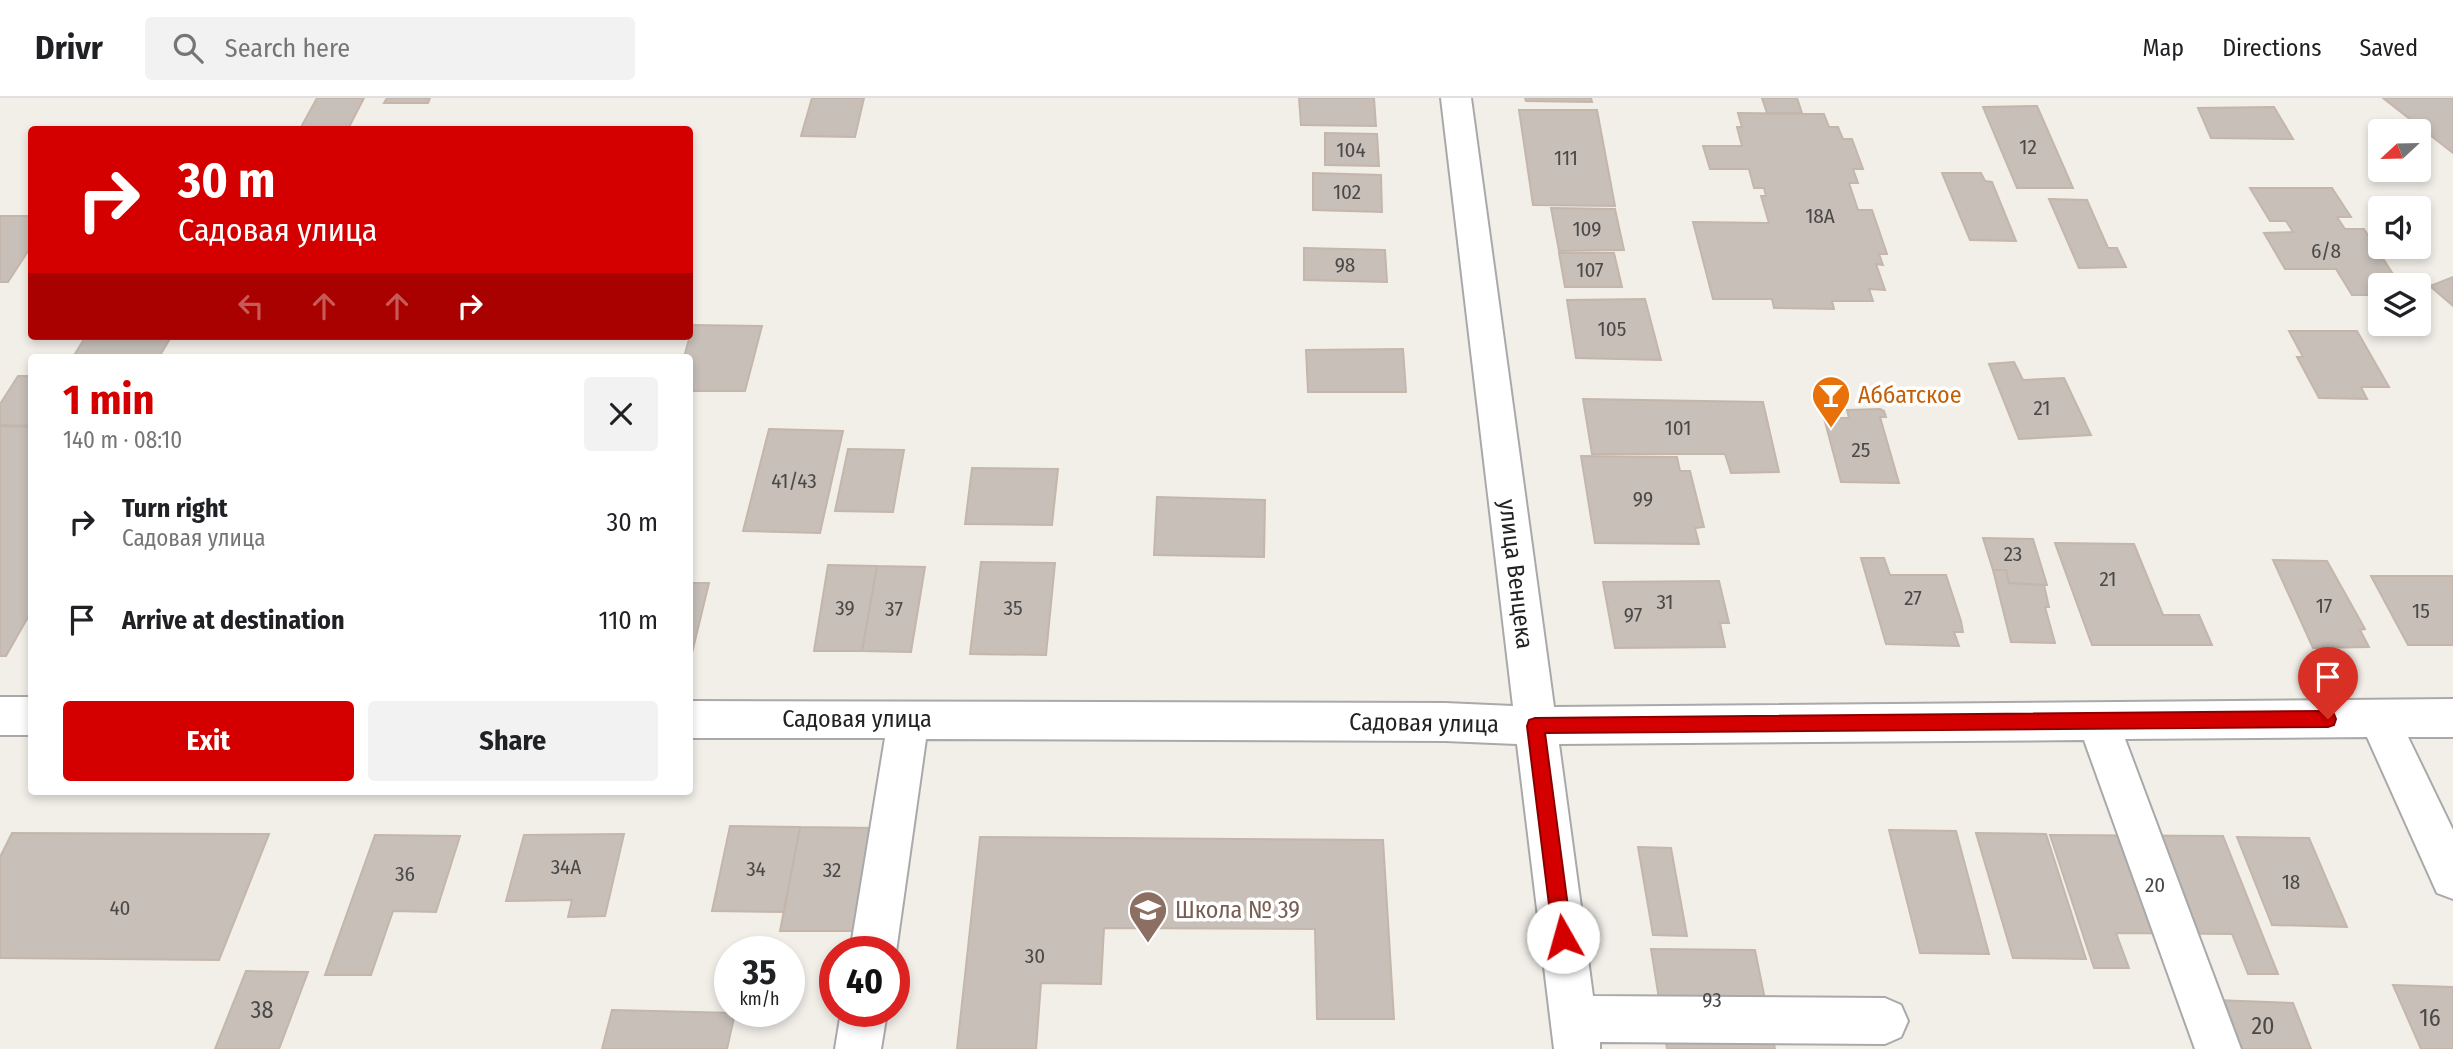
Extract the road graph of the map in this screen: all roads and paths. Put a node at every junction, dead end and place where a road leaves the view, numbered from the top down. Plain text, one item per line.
1 (1456, 98) edge
2 (0, 716) edge
3 (28, 716) edge
4 (2453, 718) edge
5 (693, 719) edge
6 (2379, 719) junction
7 (908, 720) junction
8 (2097, 720) junction
9 (1535, 726) junction
10 (2453, 877) edge
11 (875, 936) edge
12 (1885, 1021) dead end
13 (862, 1027) edge
14 (1575, 1034) edge
15 (858, 1049) edge
16 (2218, 1049) edge

1 - 9 street, улица Венцека
2 - 3 street
4 - 6 street, Садовая улица
5 - 7 street, Садовая улица
6 - 8 street, Садовая улица
6 - 10 street
7 - 9 street, Садовая улица
7 - 11 street
8 - 9 street, Садовая улица
8 - 16 street
9 - 14 street, улица Венцека
12 - 14 street
13 - 15 street

